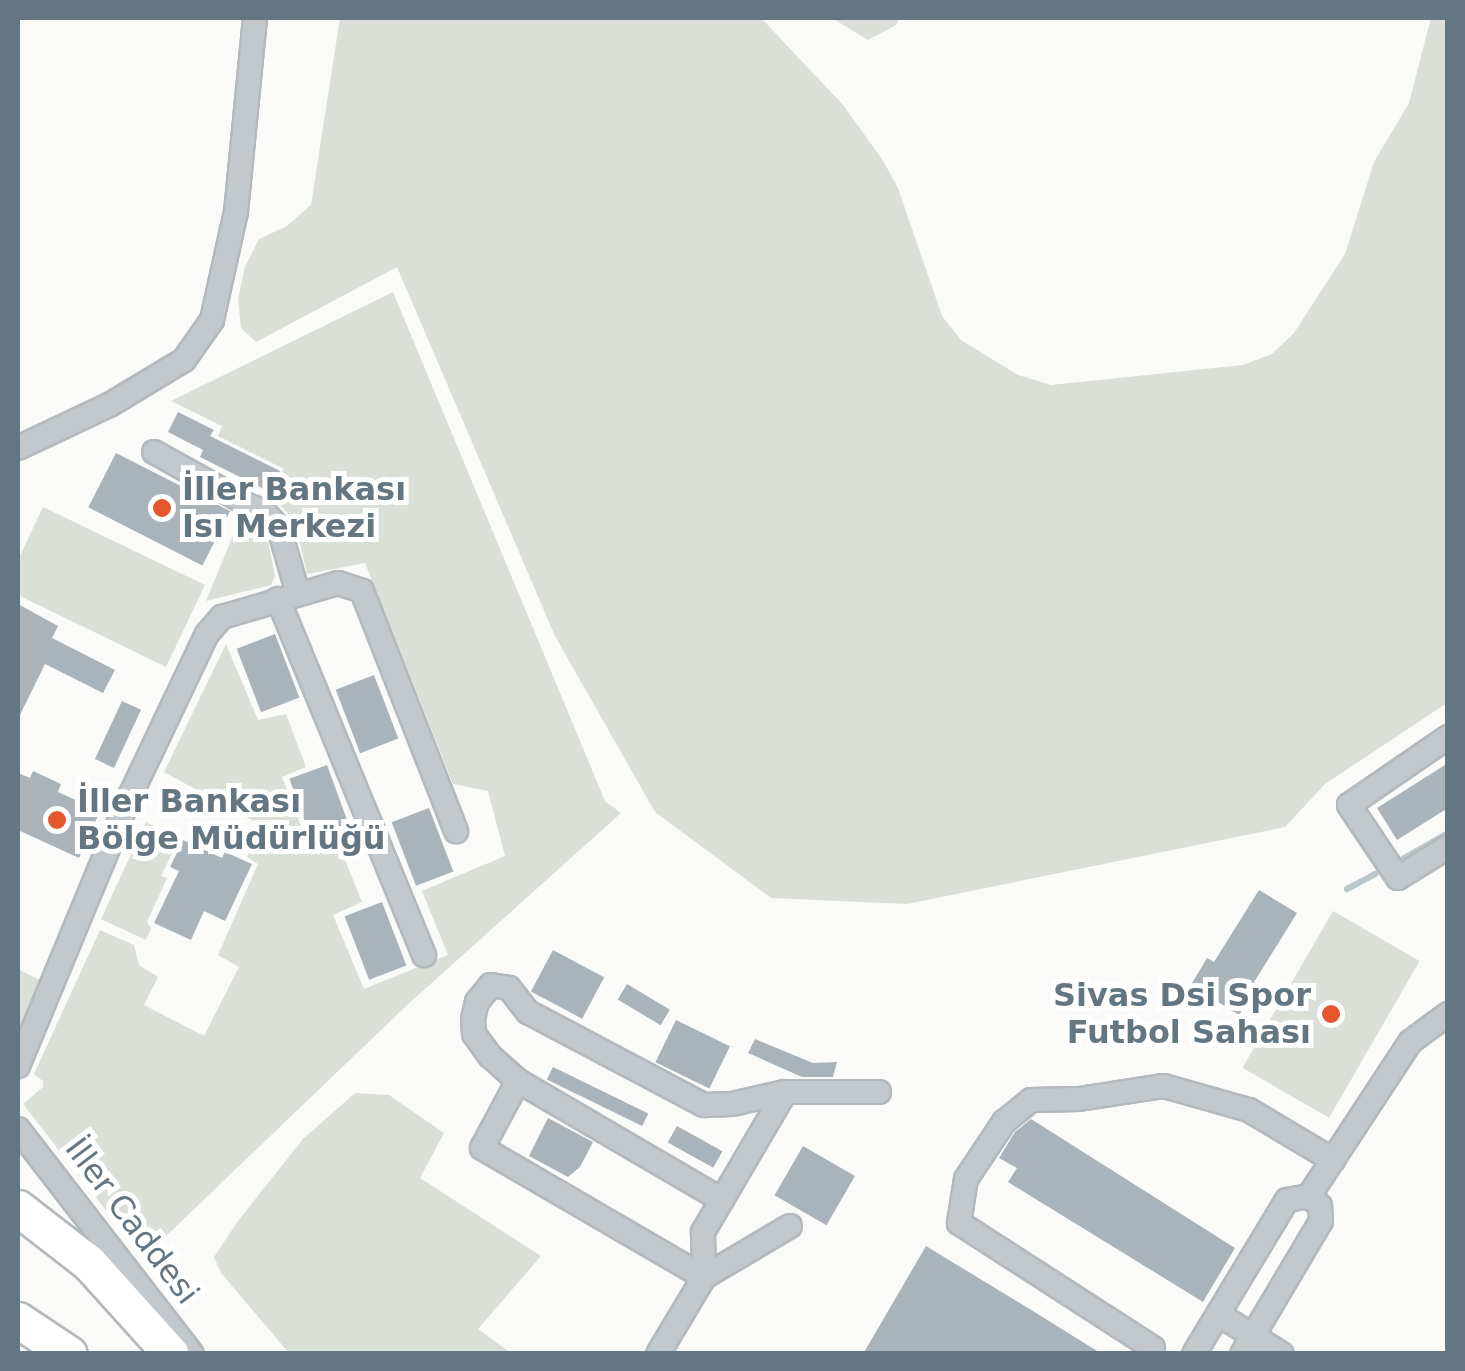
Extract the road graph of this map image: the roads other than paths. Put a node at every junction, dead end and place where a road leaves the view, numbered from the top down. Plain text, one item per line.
1 (255, 18) edge
2 (18, 448) edge
3 (154, 452) dead end
4 (288, 596) junction
5 (1448, 736) edge
6 (456, 831) dead end
7 (1448, 847) edge
8 (424, 955) dead end
9 (1448, 1014) edge
10 (18, 1066) edge
11 (518, 1081) junction
12 (786, 1092) junction
13 (879, 1092) dead end
14 (18, 1129) edge
15 (1333, 1160) junction
16 (1309, 1196) junction
17 (722, 1200) junction
18 (18, 1208) edge
19 (790, 1226) dead end
20 (704, 1277) junction
21 (1218, 1314) junction
22 (18, 1320) edge
23 (1247, 1345) edge
24 (1153, 1348) dead end
25 (69, 1354) edge
26 (172, 1354) edge
27 (192, 1354) edge
28 (658, 1354) edge
29 (1194, 1354) edge
30 (1282, 1354) edge

1 - 2 street
3 - 4 street
4 - 6 street
4 - 8 street
4 - 10 street
5 - 7 street
9 - 15 street
11 - 12 street
11 - 17 street
11 - 20 street
12 - 13 street
12 - 17 street
14 - 27 street, İller Caddesi
15 - 16 street
15 - 24 street
16 - 21 street
16 - 23 street
17 - 20 street
18 - 26 highway
19 - 20 street
20 - 28 street
21 - 23 street
21 - 29 street
22 - 25 highway
23 - 30 street

